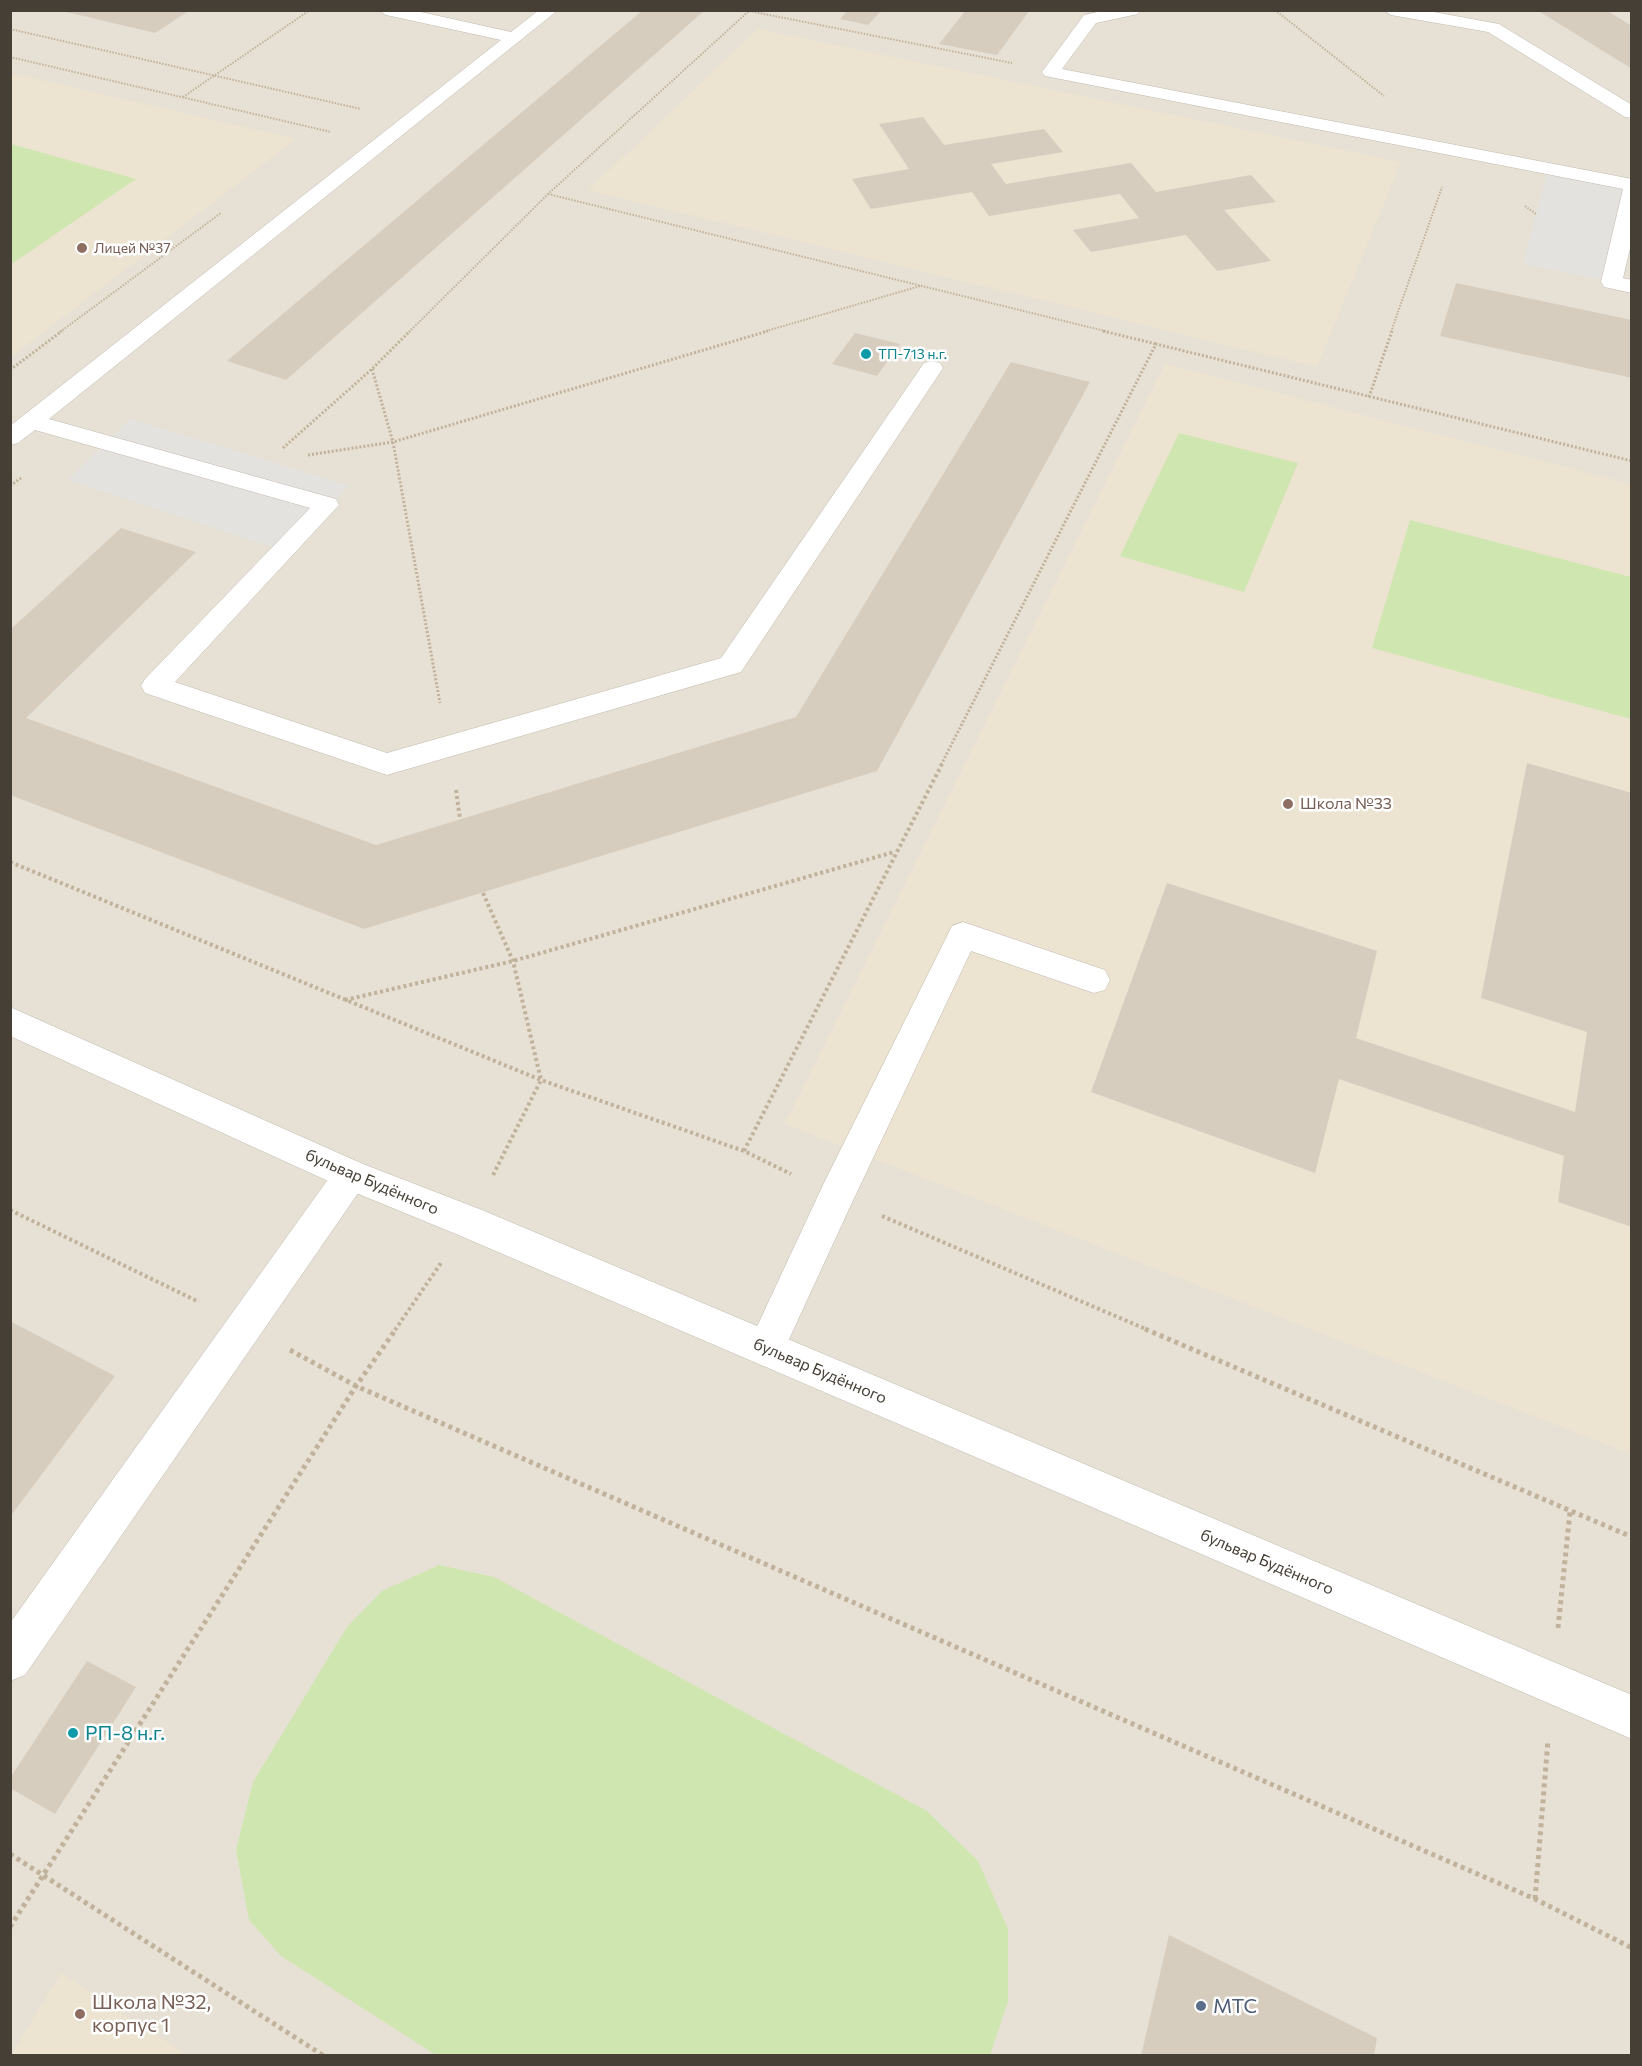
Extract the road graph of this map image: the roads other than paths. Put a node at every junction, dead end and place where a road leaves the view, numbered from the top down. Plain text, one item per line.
1 (386, 10) edge
2 (550, 10) edge
3 (1132, 10) edge
4 (1391, 10) edge
5 (515, 38) junction
6 (1632, 113) edge
7 (1632, 185) edge
8 (1632, 191) edge
9 (1632, 287) edge
10 (932, 368) dead end
11 (32, 421) junction
12 (10, 438) edge
13 (1094, 980) dead end
14 (10, 1021) edge
15 (351, 1175) junction
16 (766, 1348) junction
17 (10, 1660) edge
18 (1632, 1717) edge

1 - 5 street
2 - 5 street
3 - 7 street
4 - 6 street
5 - 11 street
8 - 9 street
10 - 11 street
11 - 12 street
13 - 16 street
14 - 15 street, бульвар Будённого
15 - 16 street, бульвар Будённого
15 - 17 street
16 - 18 street, бульвар Будённого

